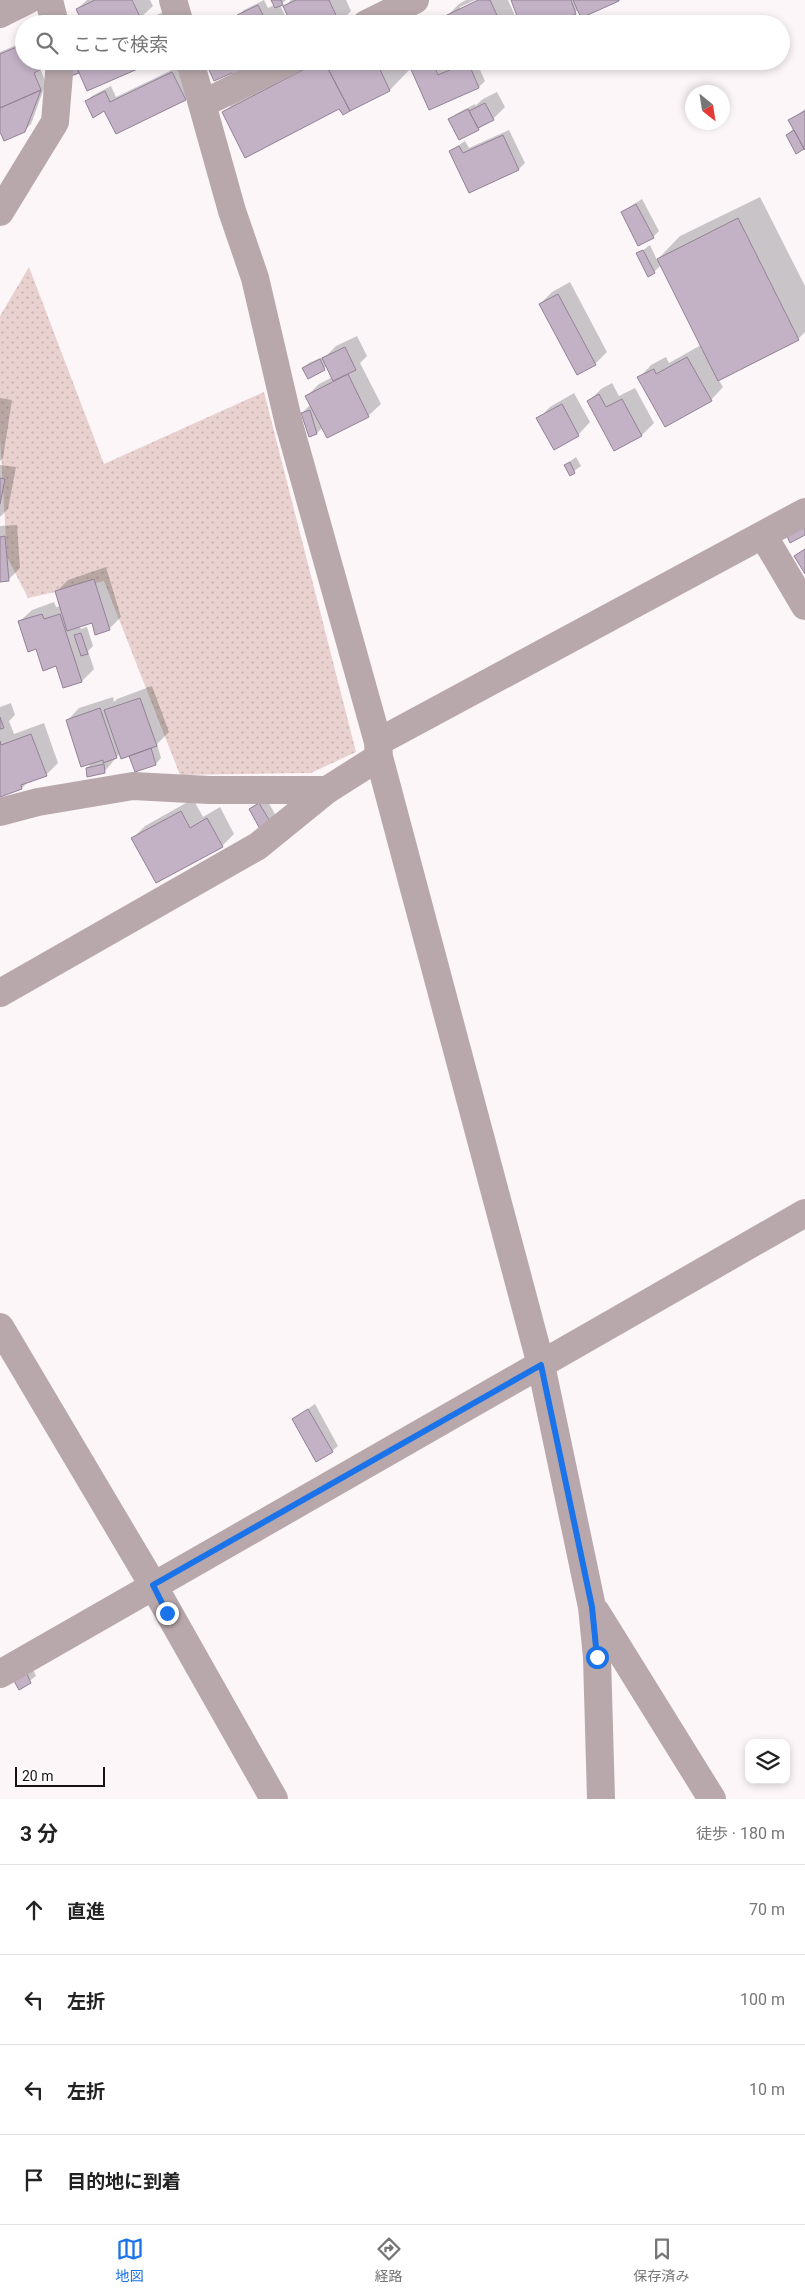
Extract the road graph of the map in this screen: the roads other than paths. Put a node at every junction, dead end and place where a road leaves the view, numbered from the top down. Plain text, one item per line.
1 (28, 0) edge
2 (49, 0) edge
3 (173, 0) edge
4 (415, 0) edge
5 (0, 14) edge
6 (53, 15) edge
7 (177, 15) edge
8 (384, 15) edge
9 (59, 70) edge
10 (193, 70) edge
11 (272, 70) edge
12 (202, 104) junction
13 (0, 212) edge
14 (805, 512) edge
15 (763, 536) junction
16 (805, 606) edge
17 (378, 750) junction
18 (327, 790) junction
19 (0, 812) edge
20 (0, 993) edge
21 (805, 1213) edge
22 (0, 1327) edge
23 (541, 1365) junction
24 (153, 1585) junction
25 (592, 1607) junction
26 (0, 1674) edge
27 (274, 1799) edge
28 (601, 1799) edge
29 (712, 1799) edge

1 - 5 street
2 - 6 street
3 - 7 street
4 - 8 street
9 - 13 street
10 - 12 street
11 - 12 street
12 - 17 street
14 - 15 street
15 - 16 street
15 - 17 street
17 - 18 street
17 - 23 street
18 - 19 street
18 - 20 street
21 - 23 street
22 - 24 street
23 - 24 street
23 - 25 street
24 - 26 street
24 - 27 street
25 - 28 street
25 - 29 street

